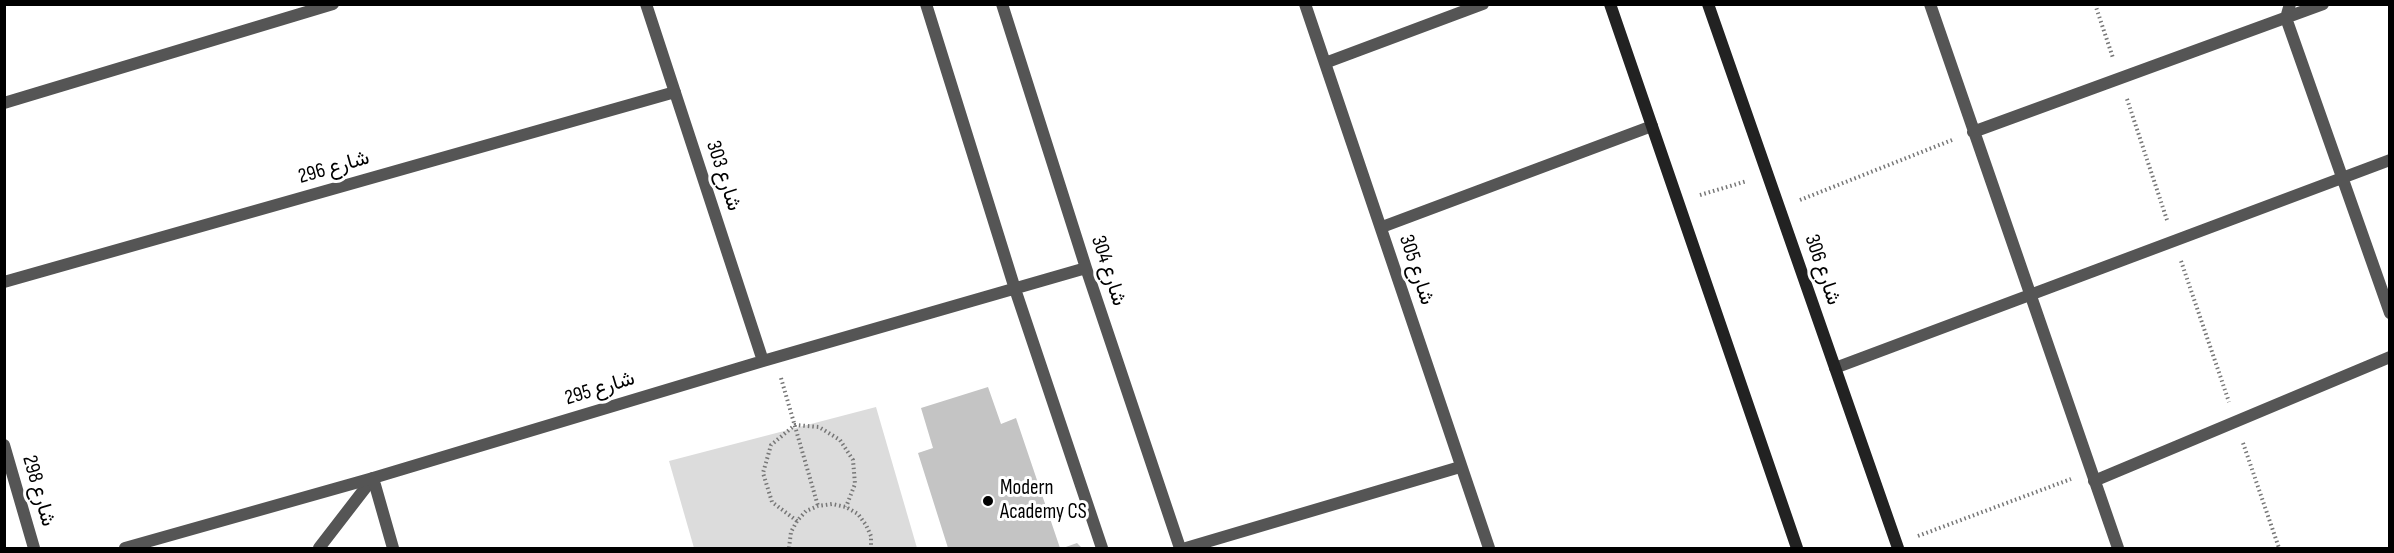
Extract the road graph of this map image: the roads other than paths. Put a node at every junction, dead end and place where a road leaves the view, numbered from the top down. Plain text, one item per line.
1 (333, 4) edge
2 (646, 4) edge
3 (926, 4) edge
4 (1002, 4) edge
5 (1305, 4) edge
6 (1483, 4) edge
7 (1610, 4) edge
8 (1708, 4) edge
9 (1929, 4) edge
10 (2290, 4) edge
11 (2323, 4) edge
12 (2286, 18) junction
13 (1325, 63) junction
14 (675, 92) junction
15 (4, 103) edge
16 (1652, 126) junction
17 (1974, 132) junction
18 (2390, 160) edge
19 (2342, 178) junction
20 (1382, 227) junction
21 (1086, 268) junction
22 (4, 282) edge
23 (1015, 289) junction
24 (2030, 294) junction
25 (2390, 313) edge
26 (2390, 357) edge
27 (769, 359) junction
28 (1835, 368) junction
29 (4, 445) edge
30 (1460, 467) junction
31 (2093, 476) junction
32 (373, 478) junction
33 (1897, 546) edge
34 (34, 549) edge
35 (125, 549) edge
36 (319, 549) edge
37 (393, 549) edge
38 (1102, 549) edge
39 (1180, 549) edge
40 (1186, 549) edge
41 (1489, 549) edge
42 (1797, 549) edge
43 (2118, 549) edge

1 - 15 street
2 - 14 street, شارع 303
3 - 23 street
4 - 21 street, شارع 304
5 - 13 street, شارع 305
6 - 13 street
7 - 16 street
8 - 28 street, شارع 306
9 - 17 street
10 - 12 street
11 - 12 street
12 - 17 street
12 - 19 street
13 - 20 street, شارع 305
14 - 22 street, شارع 296
14 - 27 street, شارع 303
16 - 20 street
16 - 42 street
17 - 24 street
18 - 19 street
19 - 24 street
19 - 25 street
20 - 30 street, شارع 305
21 - 23 street, شارع 295
21 - 39 street, شارع 304
23 - 27 street, شارع 295
23 - 38 street
24 - 28 street
24 - 31 street
26 - 31 street
27 - 32 street, شارع 295
28 - 33 street, شارع 306
29 - 34 street, شارع 298
30 - 40 street
30 - 41 street, شارع 305
31 - 43 street
32 - 35 street, شارع 295
32 - 36 street
32 - 37 street

